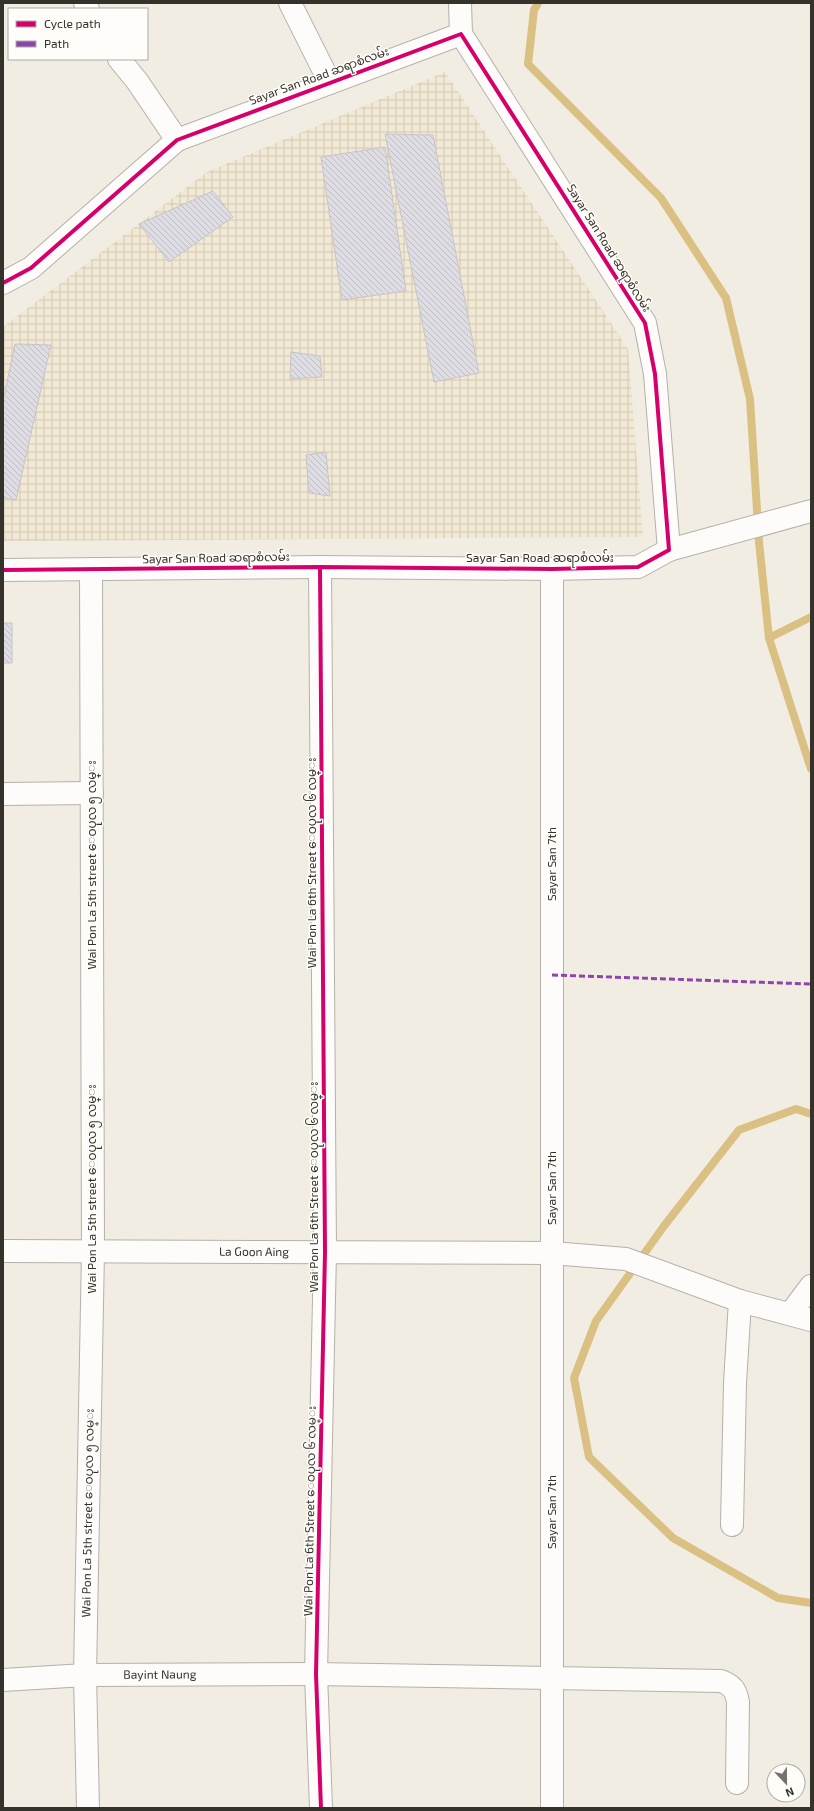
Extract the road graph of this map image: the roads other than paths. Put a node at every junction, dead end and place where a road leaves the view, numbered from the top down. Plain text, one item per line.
1 (290, 3) edge
2 (460, 3) edge
3 (461, 34) junction
4 (120, 60) edge
5 (330, 83) junction
6 (177, 140) junction
7 (3, 283) edge
8 (811, 511) edge
9 (669, 550) junction
10 (320, 567) junction
11 (91, 569) junction
12 (552, 569) junction
13 (3, 570) edge
14 (92, 793) junction
15 (3, 794) edge
16 (3, 1251) edge
17 (93, 1251) junction
18 (325, 1252) junction
19 (552, 1253) junction
20 (811, 1286) edge
21 (740, 1301) junction
22 (790, 1314) junction
23 (811, 1320) edge
24 (732, 1525) dead end
25 (316, 1674) junction
26 (85, 1675) junction
27 (552, 1677) junction
28 (3, 1680) edge
29 (737, 1783) dead end
30 (88, 1808) edge
31 (321, 1808) edge
32 (552, 1808) edge

1 - 5 street
2 - 3 street
3 - 5 street, Sayar San Road ဆရာစံလမ်း
3 - 9 street, Sayar San Road ဆရာစံလမ်း
4 - 6 street
5 - 6 street, Sayar San Road ဆရာစံလမ်း
6 - 7 street, Sayar San Road ဆရာစံလမ်း
8 - 9 street
9 - 12 street, Sayar San Road ဆရာစံလမ်း
10 - 11 street, Sayar San Road ဆရာစံလမ်း
10 - 12 street, Sayar San Road ဆရာစံလမ်း
10 - 18 street, Wai Pon La 6th Street ေဝပုလ ၆ လမ္း
11 - 13 street, Sayar San Road ဆရာစံလမ်း
11 - 14 street, Wai Pon La 5th street ေဝပုလ ၅ လမ္း
12 - 19 street, Sayar San 7th
14 - 15 street
14 - 17 street, Wai Pon La 5th street ေဝပုလ ၅ လမ္း
16 - 17 street, La Goon Aing
17 - 18 street, La Goon Aing
17 - 26 street, Wai Pon La 5th street ေဝပုလ ၅ လမ္း
18 - 19 street, La Goon Aing
18 - 25 street, Wai Pon La 6th Street ေဝပုလ ၆ လမ္း
19 - 21 street, La Goon Aing
19 - 27 street, Sayar San 7th
20 - 22 street
21 - 22 street, La Goon Aing
21 - 24 street
22 - 23 street, La Goon Aing
25 - 26 street, Bayint Naung
25 - 27 street, Bayint Naung
25 - 31 street, Wai Pon La 6th Street ေဝပုလ ၆ လမ္း
26 - 28 street, Bayint Naung
26 - 30 street, Wai Pon La 5th street ေဝပုလ ၅ လမ္း
27 - 29 street, Bayint Naung
27 - 32 street, Sayar San 7th

